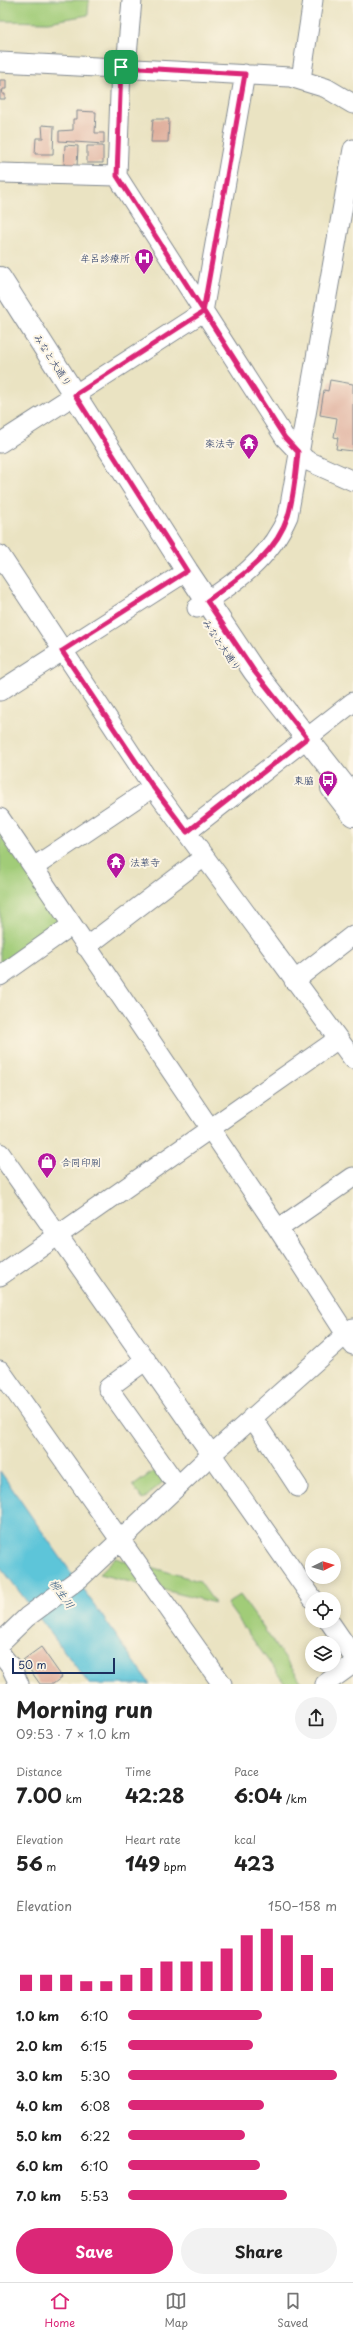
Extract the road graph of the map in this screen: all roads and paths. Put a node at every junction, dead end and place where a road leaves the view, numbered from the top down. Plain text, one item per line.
1 (132, 0) edge
2 (313, 0) edge
3 (0, 62) edge
4 (124, 67) junction
5 (245, 74) junction
6 (301, 79) junction
7 (353, 104) edge
8 (353, 149) edge
9 (0, 173) edge
10 (117, 176) junction
11 (0, 278) edge
12 (0, 303) edge
13 (203, 312) junction
14 (70, 398) junction
15 (0, 443) edge
16 (298, 452) junction
17 (353, 481) edge
18 (0, 555) edge
19 (182, 574) junction
20 (202, 604) junction
21 (62, 651) junction
22 (0, 691) edge
23 (353, 702) edge
24 (303, 741) junction
25 (153, 787) junction
26 (353, 797) edge
27 (353, 815) edge
28 (0, 818) edge
29 (187, 832) junction
30 (204, 857) junction
31 (34, 867) junction
32 (72, 925) junction
33 (353, 935) edge
34 (86, 947) junction
35 (0, 976) edge
36 (294, 981) junction
37 (338, 1039) junction
38 (353, 1059) edge
39 (210, 1129) junction
40 (0, 1152) edge
41 (353, 1177) edge
42 (278, 1229) junction
43 (57, 1236) junction
44 (0, 1276) edge
45 (351, 1335) edge
46 (146, 1360) junction
47 (0, 1370) edge
48 (252, 1417) junction
49 (211, 1455) junction
50 (178, 1485) junction
51 (298, 1487) dead end
52 (119, 1539) junction
53 (308, 1592) edge
54 (333, 1628) edge
55 (0, 1643) edge
56 (0, 1653) edge
57 (353, 1656) edge
58 (353, 1664) edge
59 (19, 1684) edge
60 (222, 1684) edge
61 (325, 1684) edge

1 - 4 street
2 - 6 street
3 - 4 street
4 - 5 street
4 - 10 street
5 - 6 street
5 - 13 street
6 - 7 street
8 - 16 street
9 - 10 street
10 - 13 street
11 - 14 main road, みなと大通り
12 - 14 main road, みなと大通り
13 - 14 street
13 - 16 street
14 - 15 street
14 - 19 main road, みなと大通り
16 - 17 street
16 - 20 street
18 - 21 street
19 - 20 main road, みなと大通り
19 - 21 street
20 - 24 main road, みなと大通り
21 - 22 street
21 - 25 street
23 - 24 street
24 - 26 main road, みなと大通り
24 - 27 main road, みなと大通り
24 - 29 street
25 - 29 street
25 - 31 street
28 - 31 street
29 - 30 street
30 - 34 street
30 - 36 street
31 - 32 street
32 - 34 street
32 - 35 street
33 - 36 street
34 - 39 street
36 - 37 street
37 - 38 street
37 - 39 street
39 - 42 street
39 - 43 street
40 - 43 street
41 - 42 street
42 - 45 street
43 - 44 street
43 - 46 street
45 - 48 street
46 - 49 street
46 - 50 street
47 - 52 street
48 - 49 street
48 - 51 street
49 - 50 street
49 - 53 street
50 - 52 street
52 - 55 street
52 - 60 street
54 - 57 street
56 - 59 street
58 - 61 street

